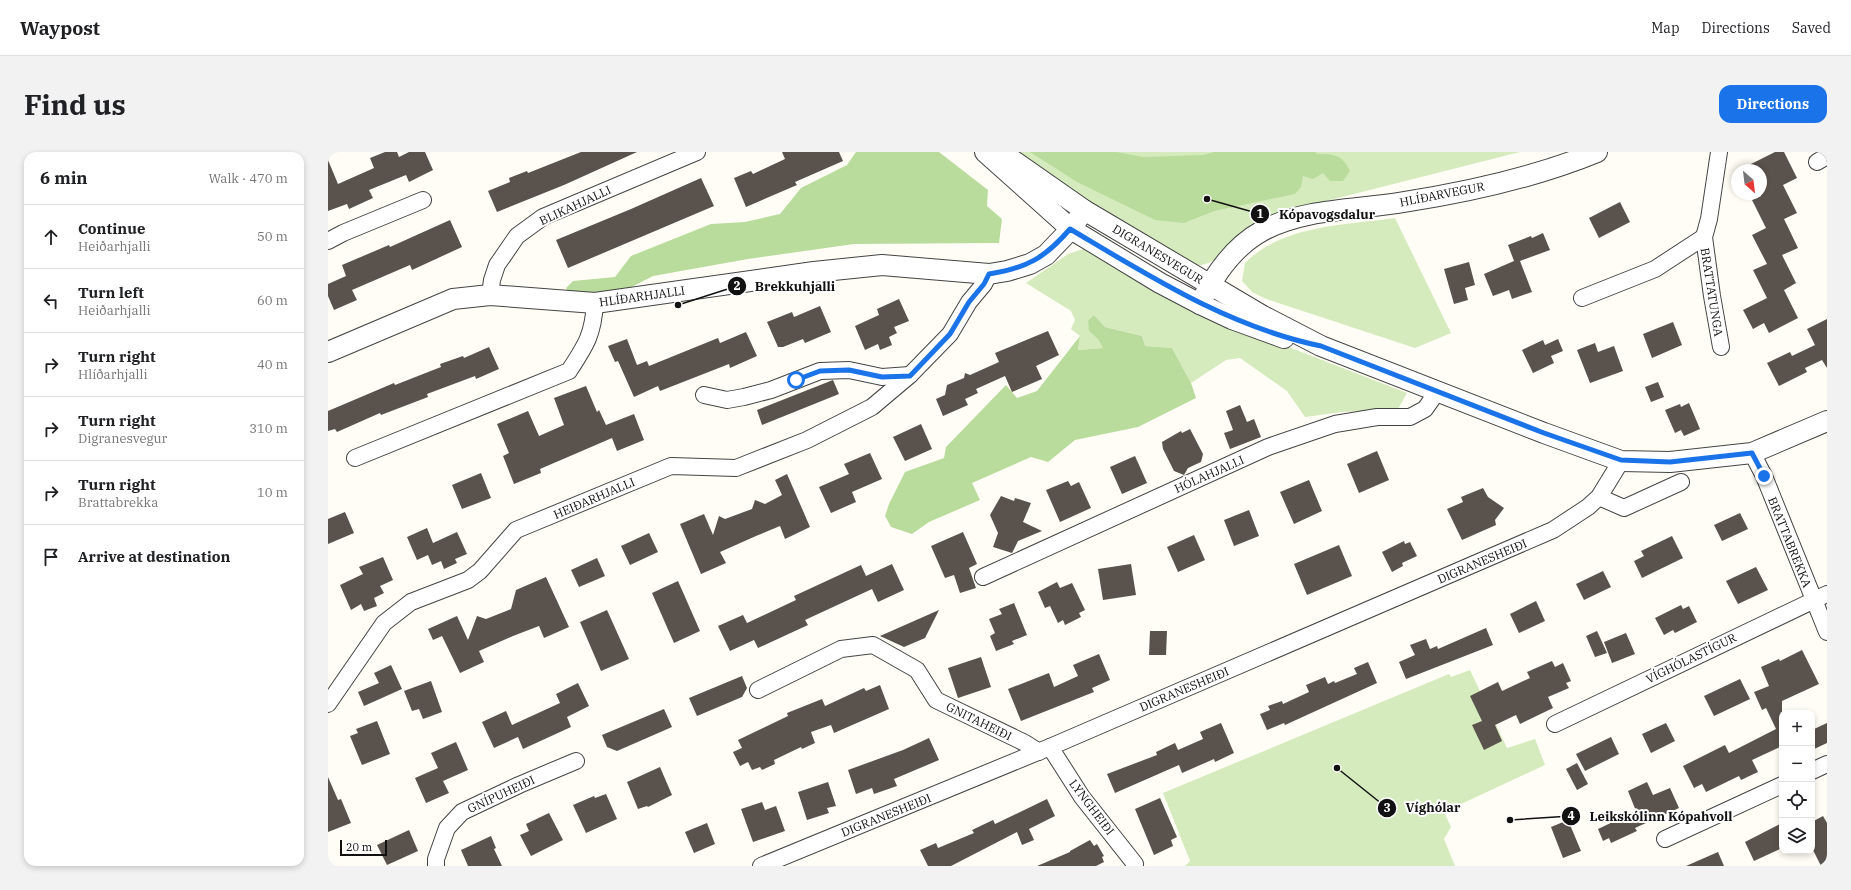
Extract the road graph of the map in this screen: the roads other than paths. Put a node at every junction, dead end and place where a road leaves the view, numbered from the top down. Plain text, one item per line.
1 (697, 152) edge
2 (985, 152) edge
3 (1001, 152) edge
4 (1597, 152) edge
5 (1719, 152) edge
6 (423, 200) dead end
7 (1084, 210) junction
8 (1070, 229) junction
9 (1704, 237) junction
10 (328, 241) edge
11 (989, 274) junction
12 (1210, 284) junction
13 (490, 296) junction
14 (1582, 298) dead end
15 (595, 303) junction
16 (1200, 304) junction
17 (1321, 346) junction
18 (1721, 347) dead end
19 (328, 352) edge
20 (910, 376) junction
21 (1437, 392) junction
22 (704, 395) dead end
23 (1827, 421) edge
24 (1752, 453) junction
25 (355, 458) dead end
26 (1621, 460) junction
27 (1681, 482) dead end
28 (1599, 497) junction
29 (983, 576) dead end
30 (1820, 597) edge
31 (1827, 632) edge
32 (758, 690) dead end
33 (328, 704) edge
34 (1555, 724) dead end
35 (1045, 749) junction
36 (576, 761) dead end
37 (1827, 764) edge
38 (1815, 770) edge
39 (1779, 786) edge
40 (1665, 839) dead end
41 (436, 866) edge
42 (761, 866) edge
43 (1134, 866) edge

1 - 13 street, BLIKAHJALLI
2 - 8 street, DIGRANESVEGUR
3 - 7 street, DIGRANESVEGUR
4 - 12 street, HLÍÐARVEGUR
5 - 9 street, BRATTATUNGA
6 - 10 street
7 - 8 street, HLÍÐARHJALLI
7 - 12 street, DIGRANESVEGUR
8 - 11 street, HLÍÐARHJALLI
8 - 16 street, DIGRANESVEGUR
9 - 14 street, BRATTATUNGA
9 - 18 street, BRATTATUNGA
11 - 15 street, HLÍÐARHJALLI
11 - 20 street, HEIÐARHJALLI
12 - 16 street, HLÍÐARVEGUR
12 - 17 street, DIGRANESVEGUR
13 - 15 street, HLÍÐARHJALLI
13 - 19 street, HLÍÐARHJALLI
15 - 25 street
16 - 17 street, DIGRANESVEGUR
17 - 21 street, DIGRANESVEGUR
20 - 22 street
20 - 33 street, HEIÐARHJALLI
21 - 26 street, DIGRANESVEGUR
21 - 29 street, HÓLAHJALLI
23 - 24 street, DIGRANESVEGUR
24 - 26 street, DIGRANESVEGUR
24 - 30 street, BRATTABREKKA
26 - 28 street, DIGRANESHEIÐI
27 - 28 street
28 - 35 street, DIGRANESHEIÐI
30 - 31 street, BRATTABREKKA
30 - 34 street, VÍGHÓLASTÍGUR
32 - 35 street, GNITAHEIÐI
35 - 42 street, DIGRANESHEIÐI
35 - 43 street, LYNGHEIÐI
36 - 41 street, GNÍPUHEIÐI
37 - 38 street
39 - 40 street

